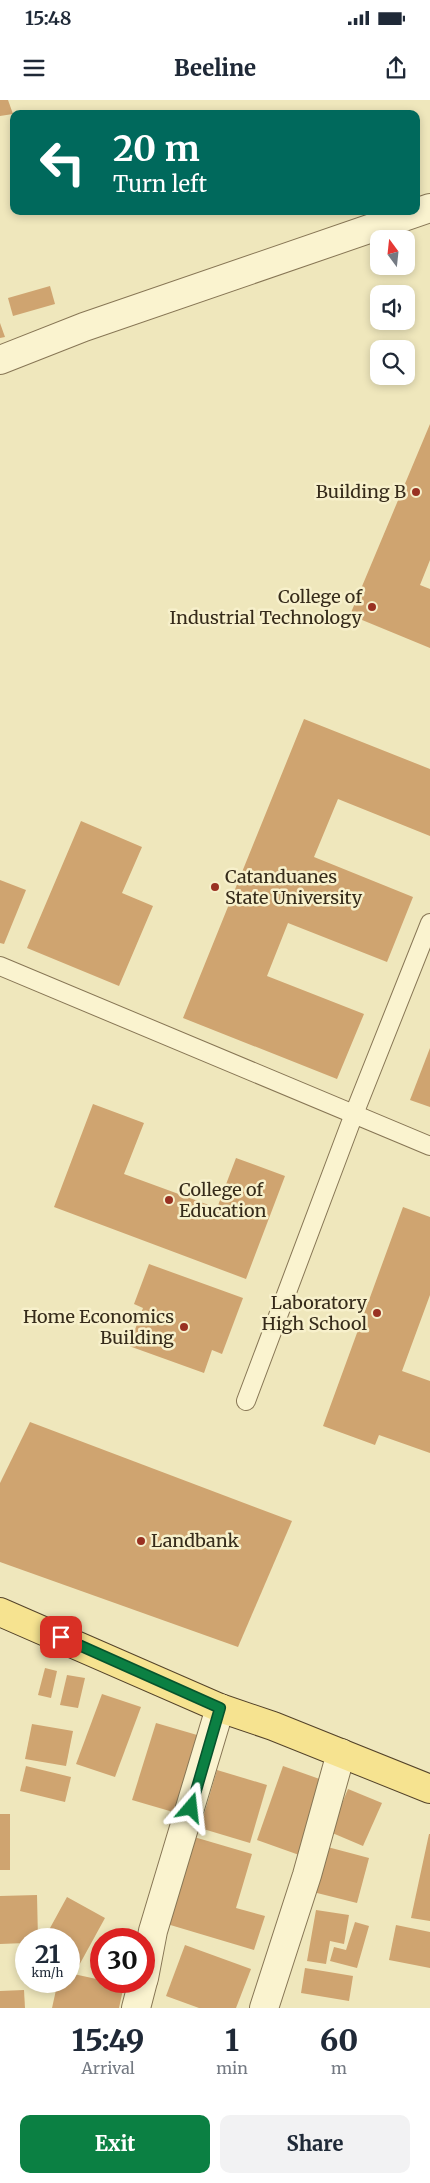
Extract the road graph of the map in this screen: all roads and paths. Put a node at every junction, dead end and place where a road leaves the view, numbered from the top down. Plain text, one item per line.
1 (410, 215) edge
2 (0, 360) edge
3 (430, 923) edge
4 (0, 966) edge
5 (354, 1114) junction
6 (430, 1146) edge
7 (246, 1401) dead end
8 (0, 1612) edge
9 (220, 1708) junction
10 (341, 1753) junction
11 (427, 1785) edge
12 (154, 1928) edge
13 (140, 1993) edge
14 (136, 2008) edge
15 (264, 2008) edge

1 - 2 street
3 - 5 lane
4 - 5 lane
5 - 6 lane
5 - 7 lane
8 - 9 main road
9 - 10 main road
9 - 12 street
10 - 11 main road
10 - 15 street
13 - 14 street

